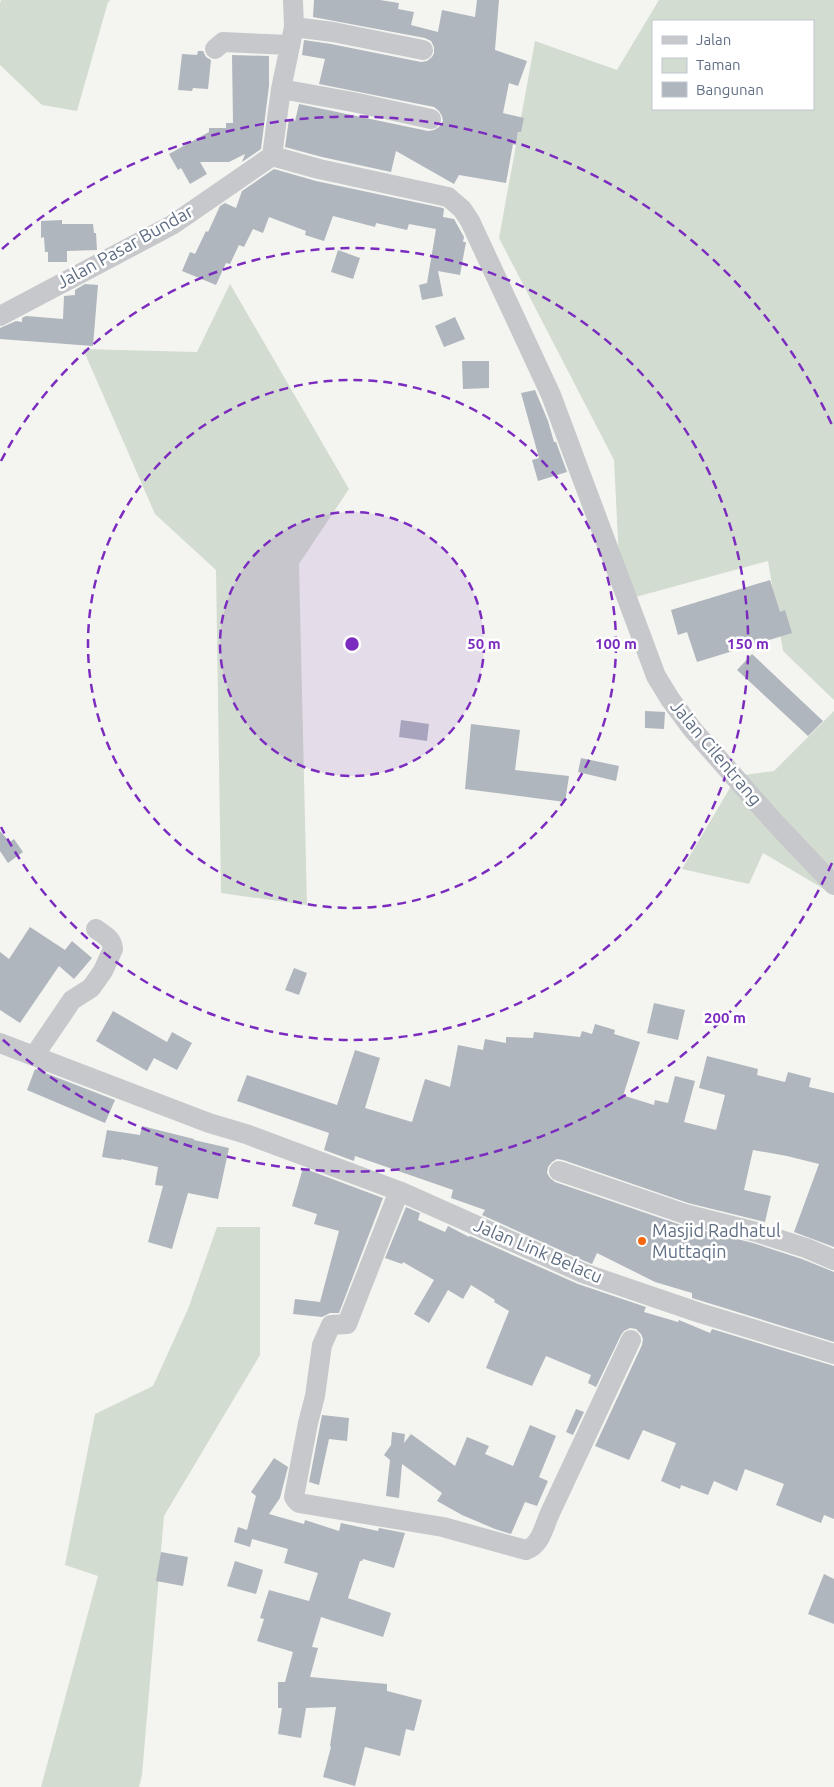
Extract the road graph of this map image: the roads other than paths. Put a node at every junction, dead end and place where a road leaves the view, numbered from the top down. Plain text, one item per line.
1 (293, 0) edge
2 (292, 36) junction
3 (215, 49) dead end
4 (423, 50) dead end
5 (281, 89) junction
6 (431, 119) dead end
7 (272, 156) junction
8 (0, 316) edge
9 (834, 885) edge
10 (96, 929) dead end
11 (0, 1043) edge
12 (34, 1056) junction
13 (559, 1171) dead end
14 (399, 1191) junction
15 (834, 1260) edge
16 (631, 1340) dead end
17 (834, 1354) edge

1 - 2 street
2 - 3 street
2 - 4 street
2 - 5 street
5 - 6 street
5 - 7 street
7 - 8 street, Jalan Pasar Bundar
7 - 9 street, Jalan Cilentrang
10 - 12 street
11 - 12 street, Jalan Link Belacu
12 - 14 street, Jalan Link Belacu
13 - 15 street
14 - 16 street
14 - 17 street, Jalan Link Belacu

